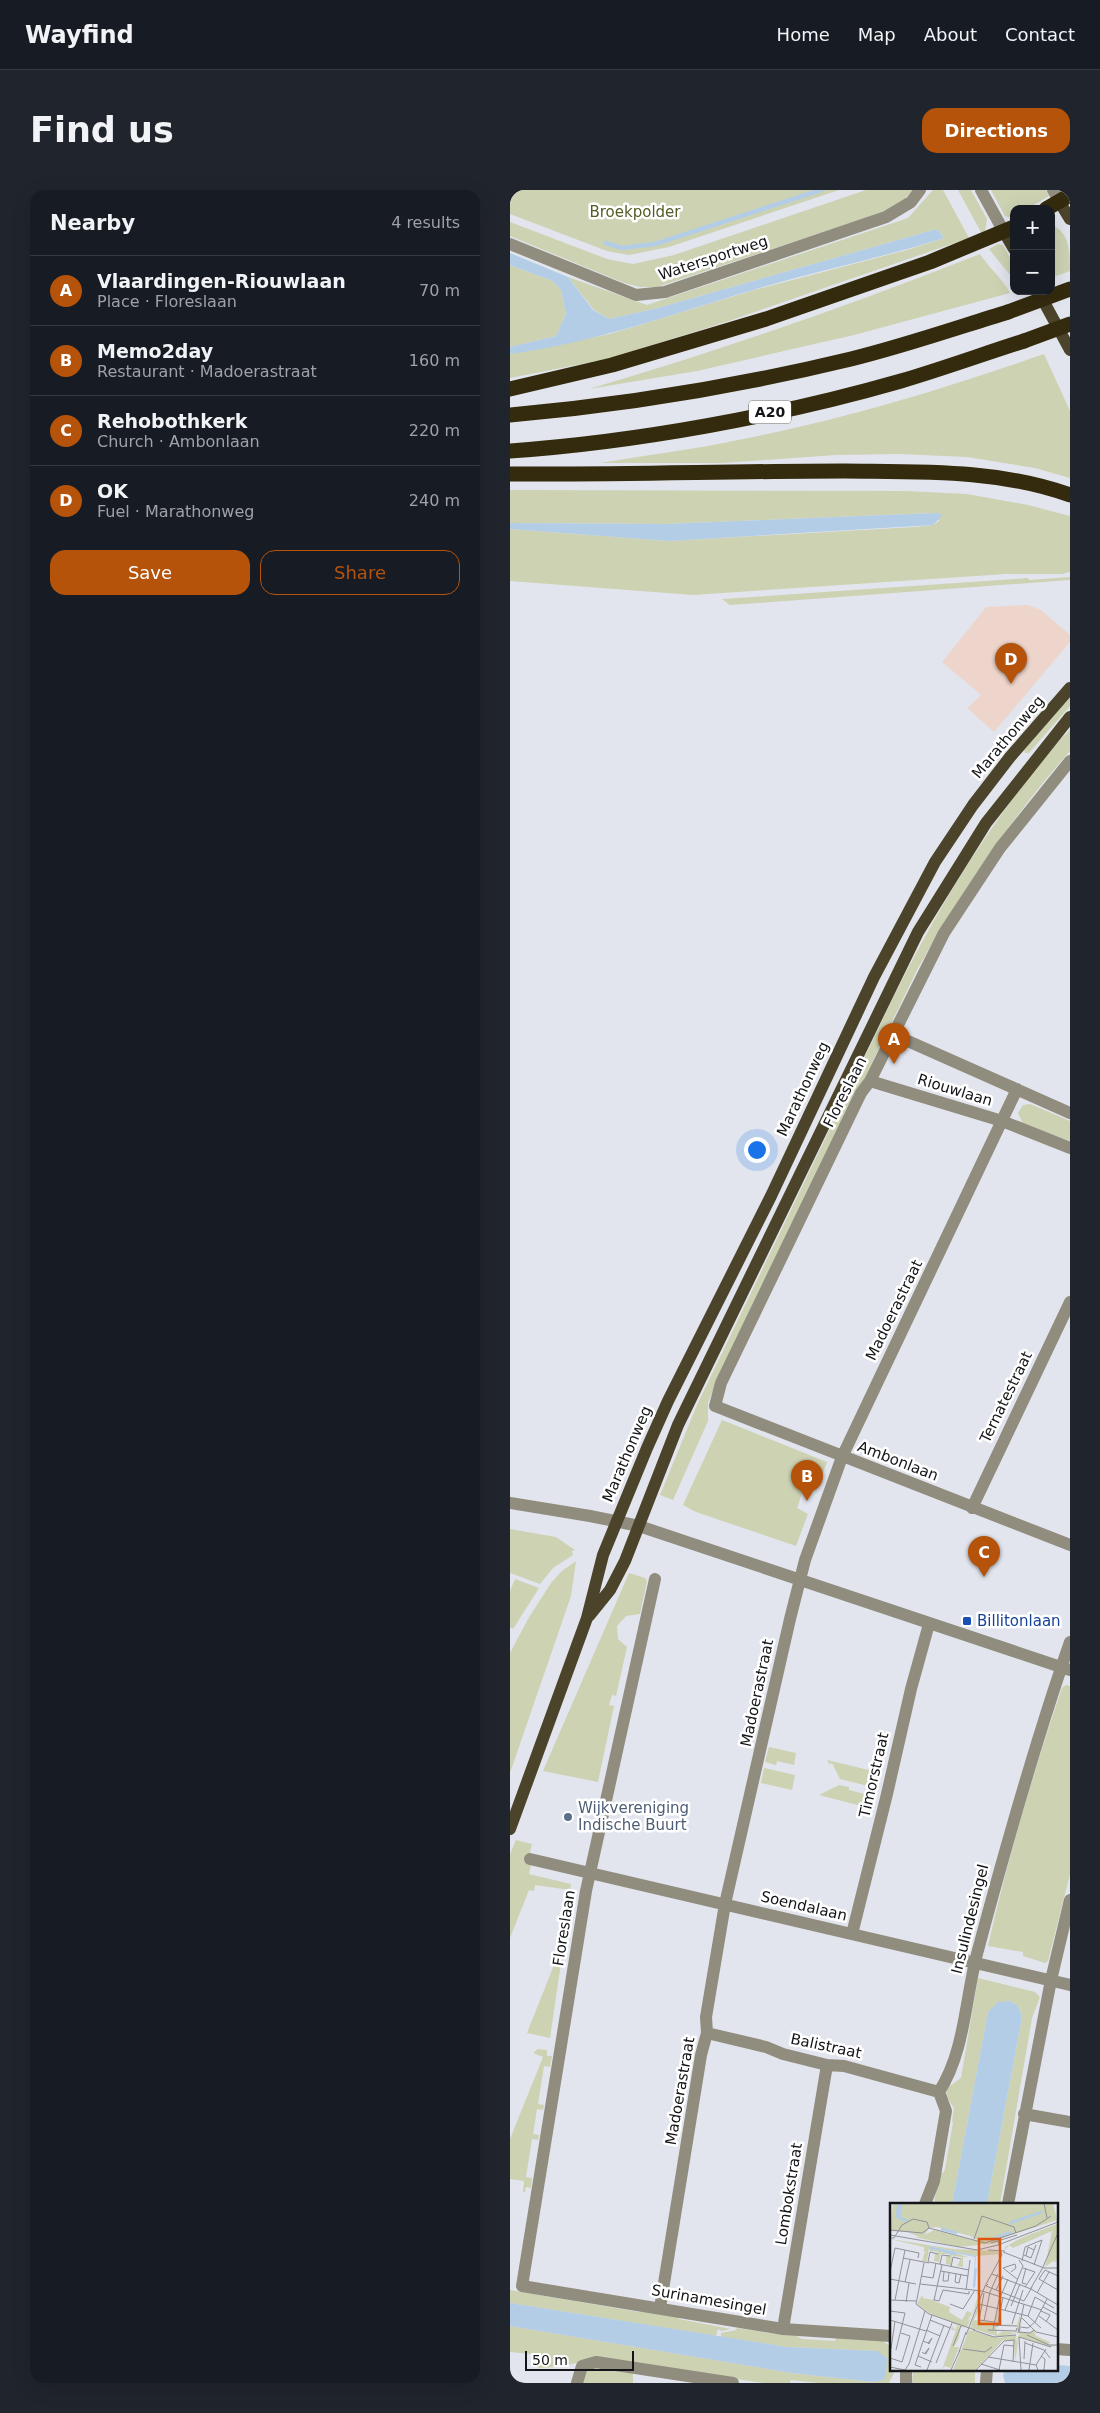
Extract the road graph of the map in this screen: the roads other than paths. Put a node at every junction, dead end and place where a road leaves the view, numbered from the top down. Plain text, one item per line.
1 (920, 190) edge
2 (980, 190) edge
3 (1061, 195) edge
4 (1050, 205) edge
5 (1070, 219) edge
6 (1009, 230) edge
7 (510, 244) edge
8 (1070, 289) edge
9 (1040, 295) edge
10 (1070, 324) edge
11 (1070, 350) edge
12 (510, 389) edge
13 (510, 415) edge
14 (510, 452) edge
15 (510, 474) edge
16 (1070, 495) edge
17 (1070, 688) edge
18 (1070, 717) edge
19 (1070, 762) edge
20 (892, 1034) junction
21 (870, 1081) junction
22 (1016, 1089) junction
23 (1070, 1113) edge
24 (1002, 1122) junction
25 (1070, 1148) edge
26 (1070, 1302) edge
27 (715, 1406) joint
28 (842, 1457) junction
29 (510, 1503) edge
30 (972, 1508) junction
31 (616, 1521) junction
32 (639, 1526) junction
33 (1070, 1545) edge
34 (655, 1578) dead end
35 (802, 1580) junction
36 (587, 1618) junction
37 (929, 1624) junction
38 (1070, 1642) edge
39 (1066, 1668) edge
40 (510, 1829) edge
41 (530, 1859) dead end
42 (590, 1871) junction
43 (1070, 1900) edge
44 (725, 1904) junction
45 (852, 1934) junction
46 (975, 1962) junction
47 (1051, 1980) junction
48 (1070, 1985) edge
49 (707, 2033) junction
50 (826, 2065) junction
51 (939, 2092) junction
52 (1024, 2114) junction
53 (1070, 2122) edge
54 (926, 2203) edge
55 (1008, 2203) edge
56 (522, 2286) joint
57 (660, 2308) junction
58 (783, 2329) junction
59 (890, 2336) edge
60 (906, 2370) edge
61 (987, 2370) edge
62 (577, 2383) edge
63 (732, 2383) edge
64 (906, 2383) edge
65 (986, 2383) edge

1 - 7 street, Watersportweg
2 - 6 street
3 - 4 highway
3 - 5 main road
6 - 12 highway
8 - 13 highway, A20, bridge
9 - 11 main road
10 - 14 highway, A20, bridge
15 - 16 highway
17 - 31 main road, Marathonweg
18 - 32 main road, Marathonweg
19 - 20 street, Floreslaan
20 - 21 street, Floreslaan
20 - 22 street, Riouwlaan
21 - 24 street, Riouwlaan
21 - 27 street, Floreslaan
22 - 23 street, Riouwlaan
22 - 24 street, Riouwlaan
24 - 25 street, Riouwlaan
24 - 28 street, Madoerastraat
26 - 30 street, Ternatestraat
27 - 28 street, Ambonlaan
28 - 30 street, Ambonlaan
28 - 35 street, Madoerastraat
29 - 31 street
30 - 33 street, Ambonlaan
31 - 32 street
31 - 36 main road, Marathonweg
32 - 35 street
32 - 36 main road, Marathonweg
34 - 42 street, Floreslaan
35 - 37 street
35 - 44 street, Madoerastraat
36 - 40 main road, Marathonweg
37 - 39 street
37 - 45 street, Timorstraat
38 - 39 street, Insulindesingel
39 - 46 street, Insulindesingel
41 - 42 street, Soendalaan
42 - 44 street, Soendalaan
42 - 56 street, Floreslaan
43 - 47 street
44 - 45 street, Soendalaan
44 - 49 street, Madoerastraat
45 - 46 street, Soendalaan
46 - 47 street, Soendalaan
46 - 51 street, Insulindesingel
47 - 48 street, Soendalaan
47 - 52 street
49 - 50 street, Balistraat
49 - 57 street, Madoerastraat
50 - 51 street, Balistraat
50 - 58 street, Lombokstraat
51 - 54 street
52 - 53 street
52 - 55 street
56 - 57 street, Surinamesingel
57 - 58 street, Surinamesingel
58 - 59 street, Surinamesingel
60 - 64 street
61 - 65 street
62 - 63 street

